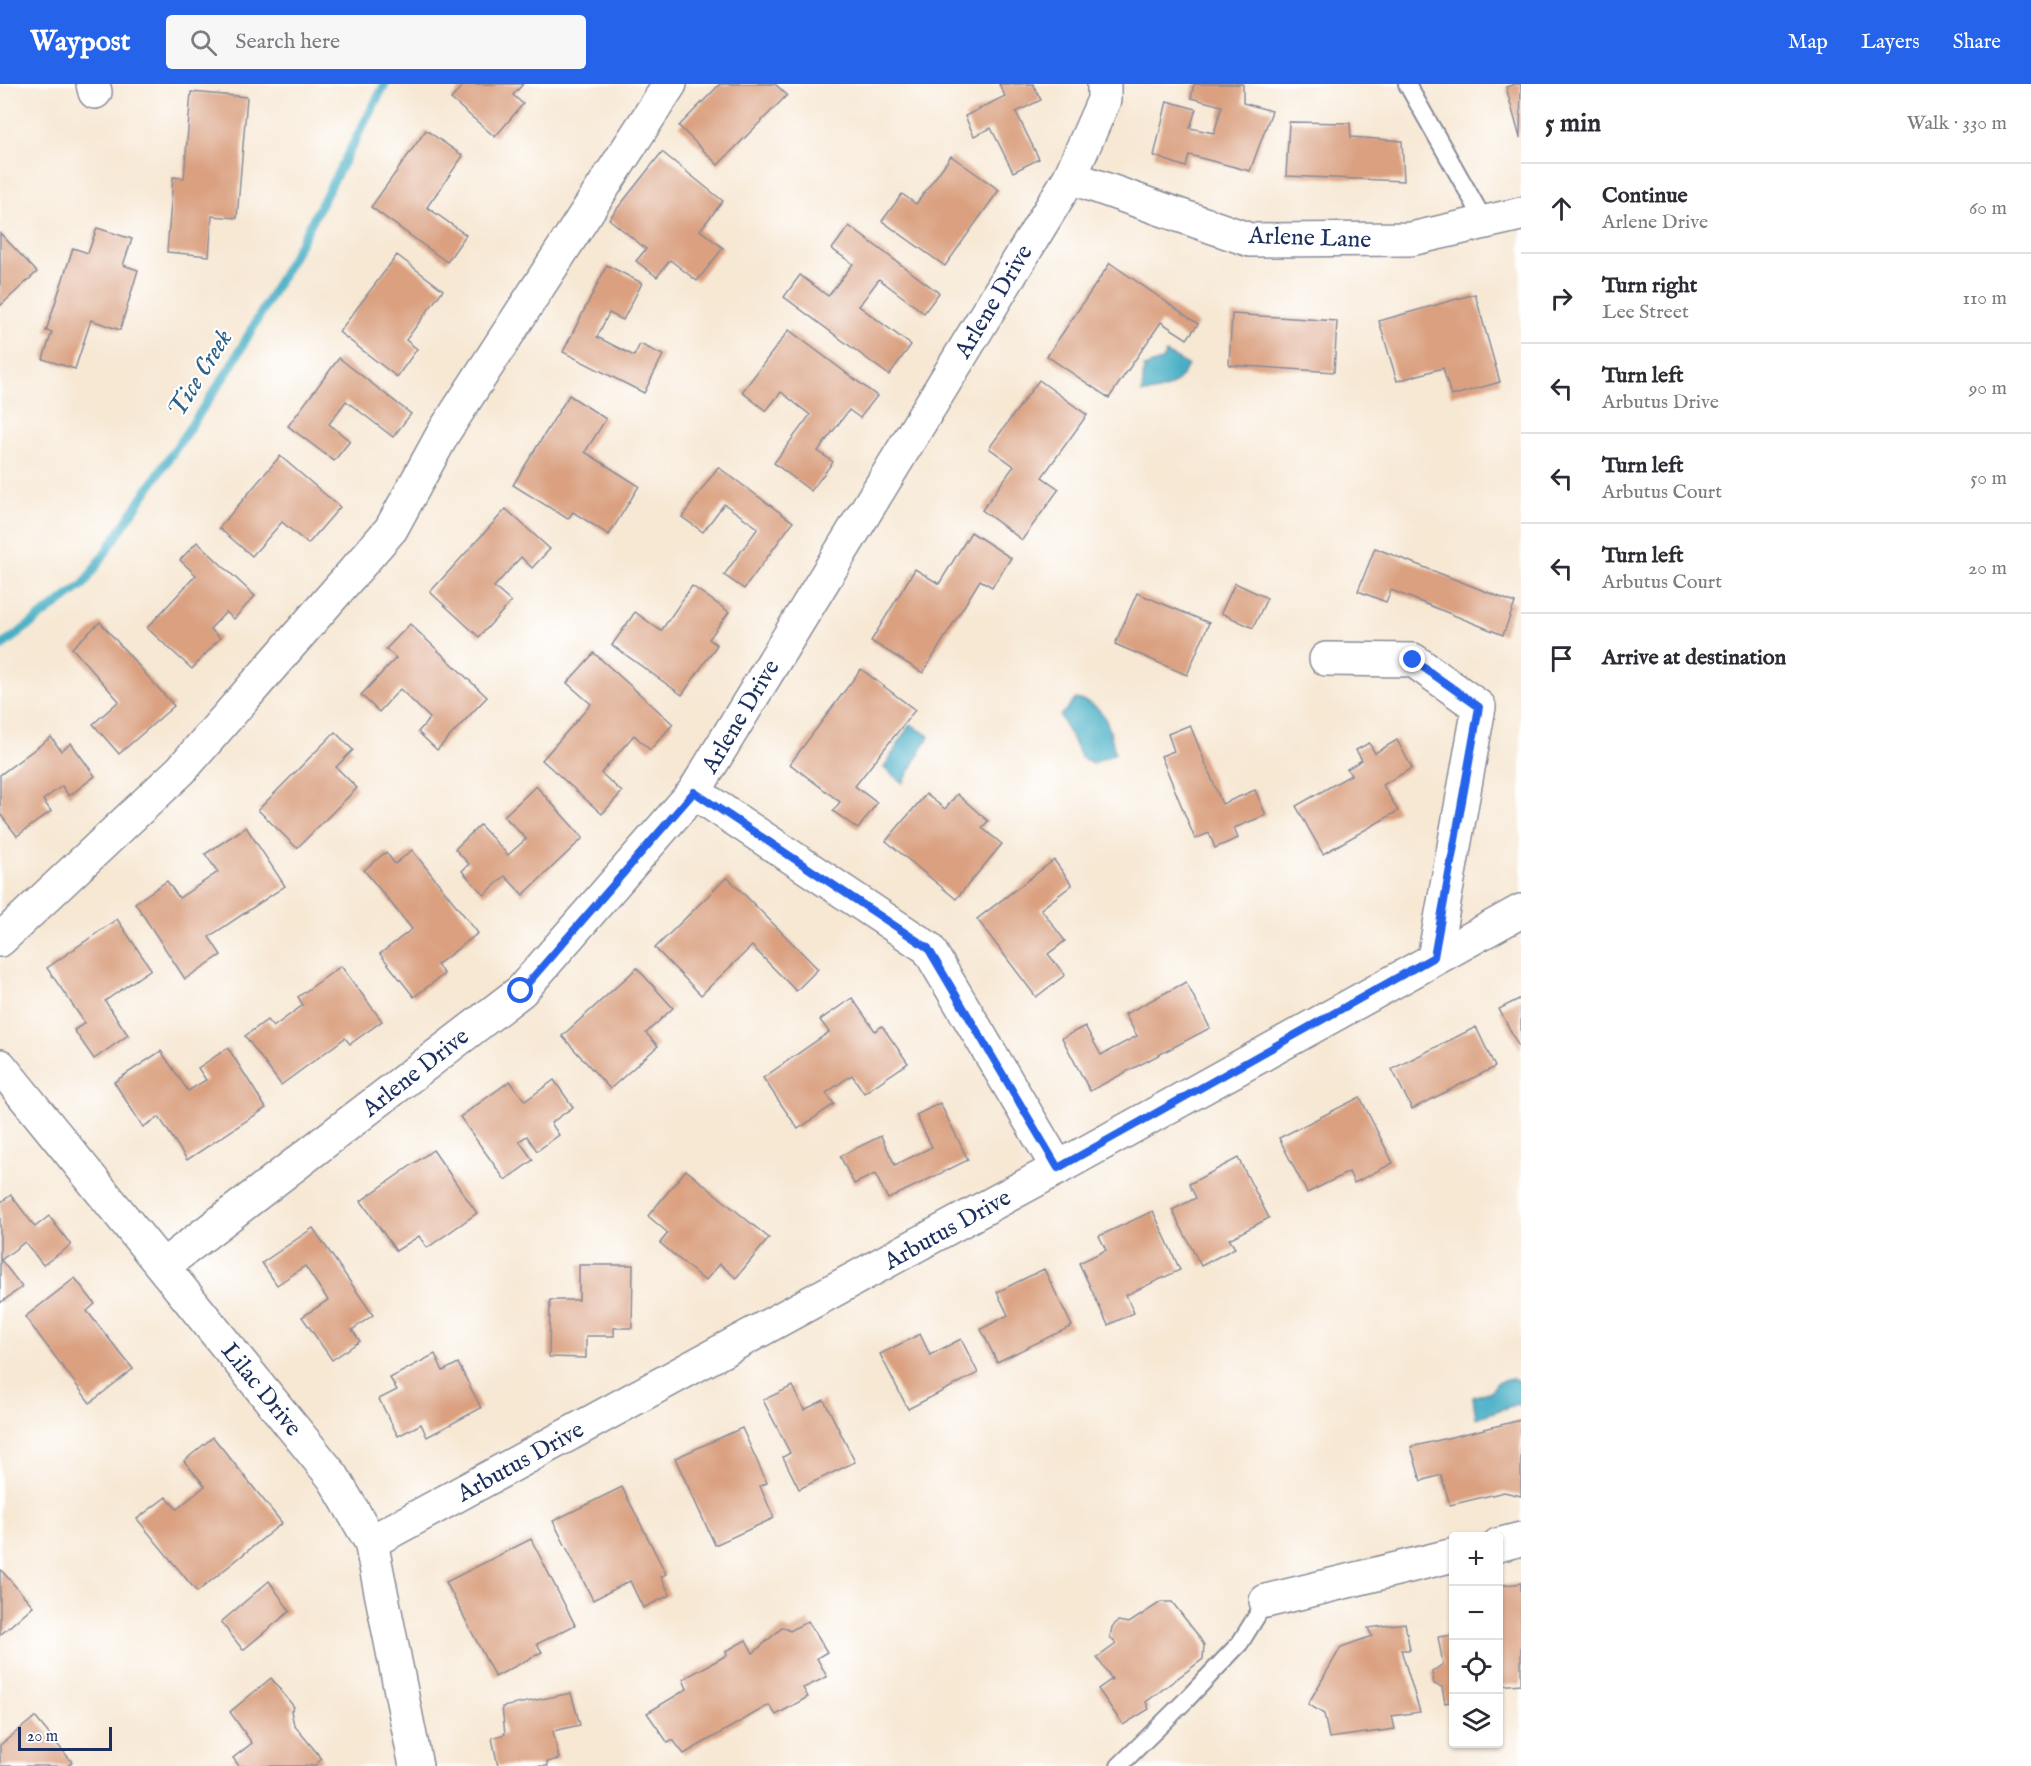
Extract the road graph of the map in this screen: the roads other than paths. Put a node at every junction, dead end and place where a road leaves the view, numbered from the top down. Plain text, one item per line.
1 (670, 84) edge
2 (1104, 84) edge
3 (1407, 84) edge
4 (1070, 177) junction
5 (1521, 214) edge
6 (1485, 222) junction
7 (1326, 659) dead end
8 (694, 792) junction
9 (1521, 911) edge
10 (0, 940) edge
11 (1434, 957) junction
12 (0, 1066) edge
13 (1058, 1168) junction
14 (163, 1266) junction
15 (1521, 1539) edge
16 (371, 1542) junction
17 (1503, 1544) edge
18 (1449, 1557) edge
19 (1266, 1601) joint
20 (416, 1766) edge
21 (1119, 1766) edge

1 - 10 street
2 - 4 street, Arlene Drive
3 - 6 lane
4 - 6 street, Arlene Lane
4 - 8 street, Arlene Drive
5 - 6 street, Arlene Lane
7 - 11 street
8 - 13 street
8 - 14 street, Arlene Drive
9 - 11 street, Arbutus Drive
11 - 13 street, Arbutus Drive
12 - 14 street, Lilac Drive
13 - 16 street, Arbutus Drive
14 - 16 street, Lilac Drive
15 - 17 street
16 - 20 street, Lilac Drive
18 - 19 street
19 - 21 lane

